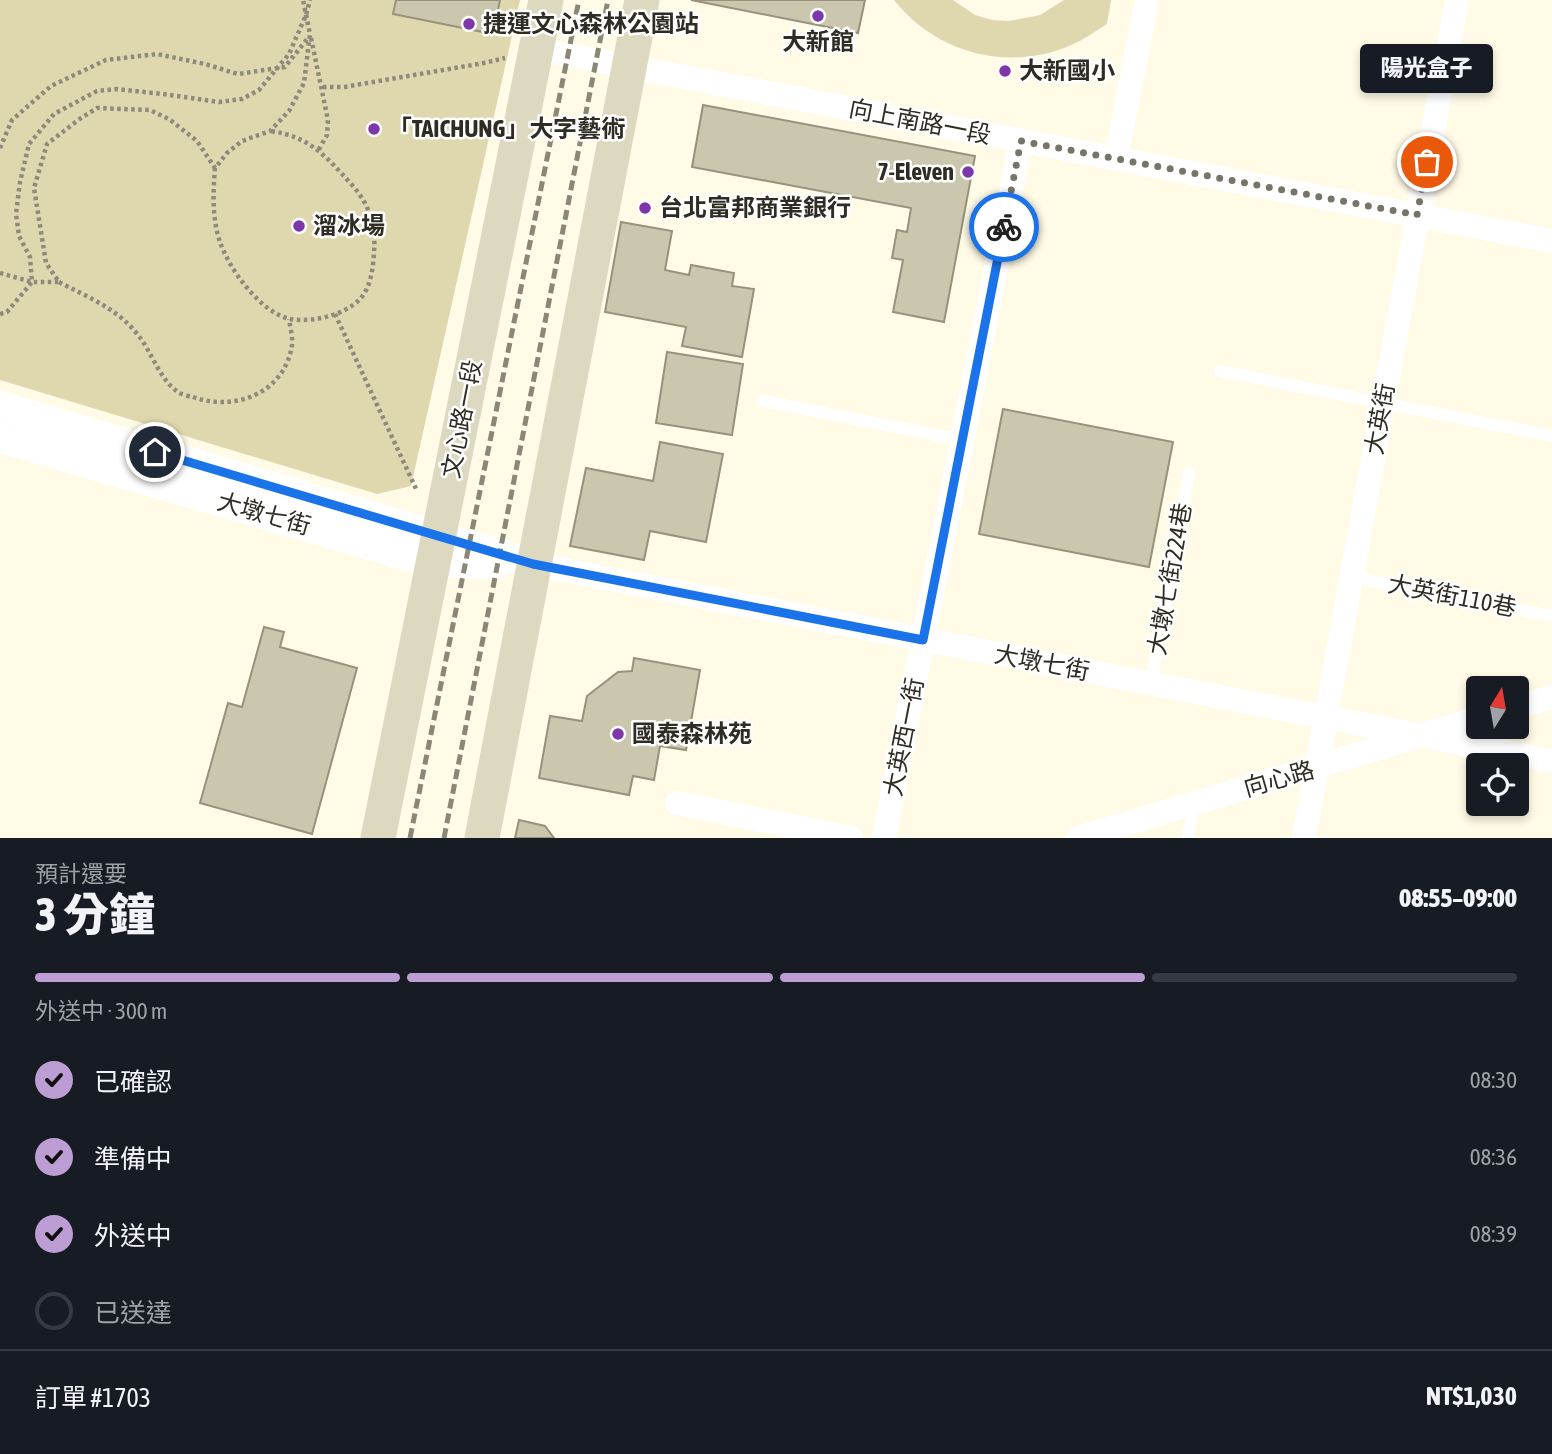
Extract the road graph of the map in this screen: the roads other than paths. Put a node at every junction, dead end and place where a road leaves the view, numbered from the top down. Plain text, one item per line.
1 (546, 0) edge
2 (642, 0) edge
3 (1147, 0) edge
4 (1457, 0) edge
5 (536, 49) junction
6 (628, 66) junction
7 (1021, 141) junction
8 (1116, 159) junction
9 (1417, 215) junction
10 (1552, 241) edge
11 (1220, 371) dead end
12 (763, 401) dead end
13 (1383, 402) junction
14 (0, 406) edge
15 (1552, 436) edge
16 (0, 438) edge
17 (962, 440) junction
18 (1189, 473) dead end
19 (436, 550) junction
20 (533, 564) junction
21 (1351, 577) junction
22 (1552, 616) edge
23 (923, 640) junction
24 (1151, 684) junction
25 (1552, 697) edge
26 (1530, 703) edge
27 (1326, 718) junction
28 (1466, 722) edge
29 (1417, 736) junction
30 (1552, 761) edge
31 (1316, 769) junction
32 (677, 803) dead end
33 (1194, 804) junction
34 (378, 838) edge
35 (482, 838) edge
36 (851, 838) edge
37 (884, 838) edge
38 (1079, 838) edge
39 (1188, 838) edge
40 (1304, 838) edge

1 - 5 main road, 文心路一段
2 - 6 main road
3 - 8 street
4 - 9 street, 大英街
5 - 6 street, 向上南路一段
5 - 19 main road, 文心路一段
6 - 7 street, 向上南路一段
6 - 20 main road
7 - 8 street, 向上南路一段
7 - 17 street, 大英西一街
8 - 9 street, 向上南路一段
9 - 10 street, 向上南路一段
9 - 13 street, 大英街
11 - 13 lane
12 - 17 lane
13 - 15 lane
13 - 21 street, 大英街
14 - 19 street, 大墩七街
16 - 19 street, 大墩七街
17 - 23 street, 大英西一街
18 - 24 lane, 大墩七街224巷
19 - 20 street, 大墩七街
19 - 34 main road, 文心路一段
20 - 23 street, 大墩七街
20 - 35 main road
21 - 22 lane, 大英街110巷
21 - 27 street, 大英街
23 - 24 street, 大墩七街
23 - 37 street, 大英西一街
24 - 27 street, 大墩七街
25 - 26 street
27 - 29 street, 大墩七街
27 - 31 street, 大英街
28 - 29 street, 向心路
29 - 30 street, 大墩七街
29 - 31 street, 向心路
31 - 33 street, 向心路
31 - 40 street, 大英街
32 - 36 street
33 - 38 street, 向心路
33 - 39 lane

